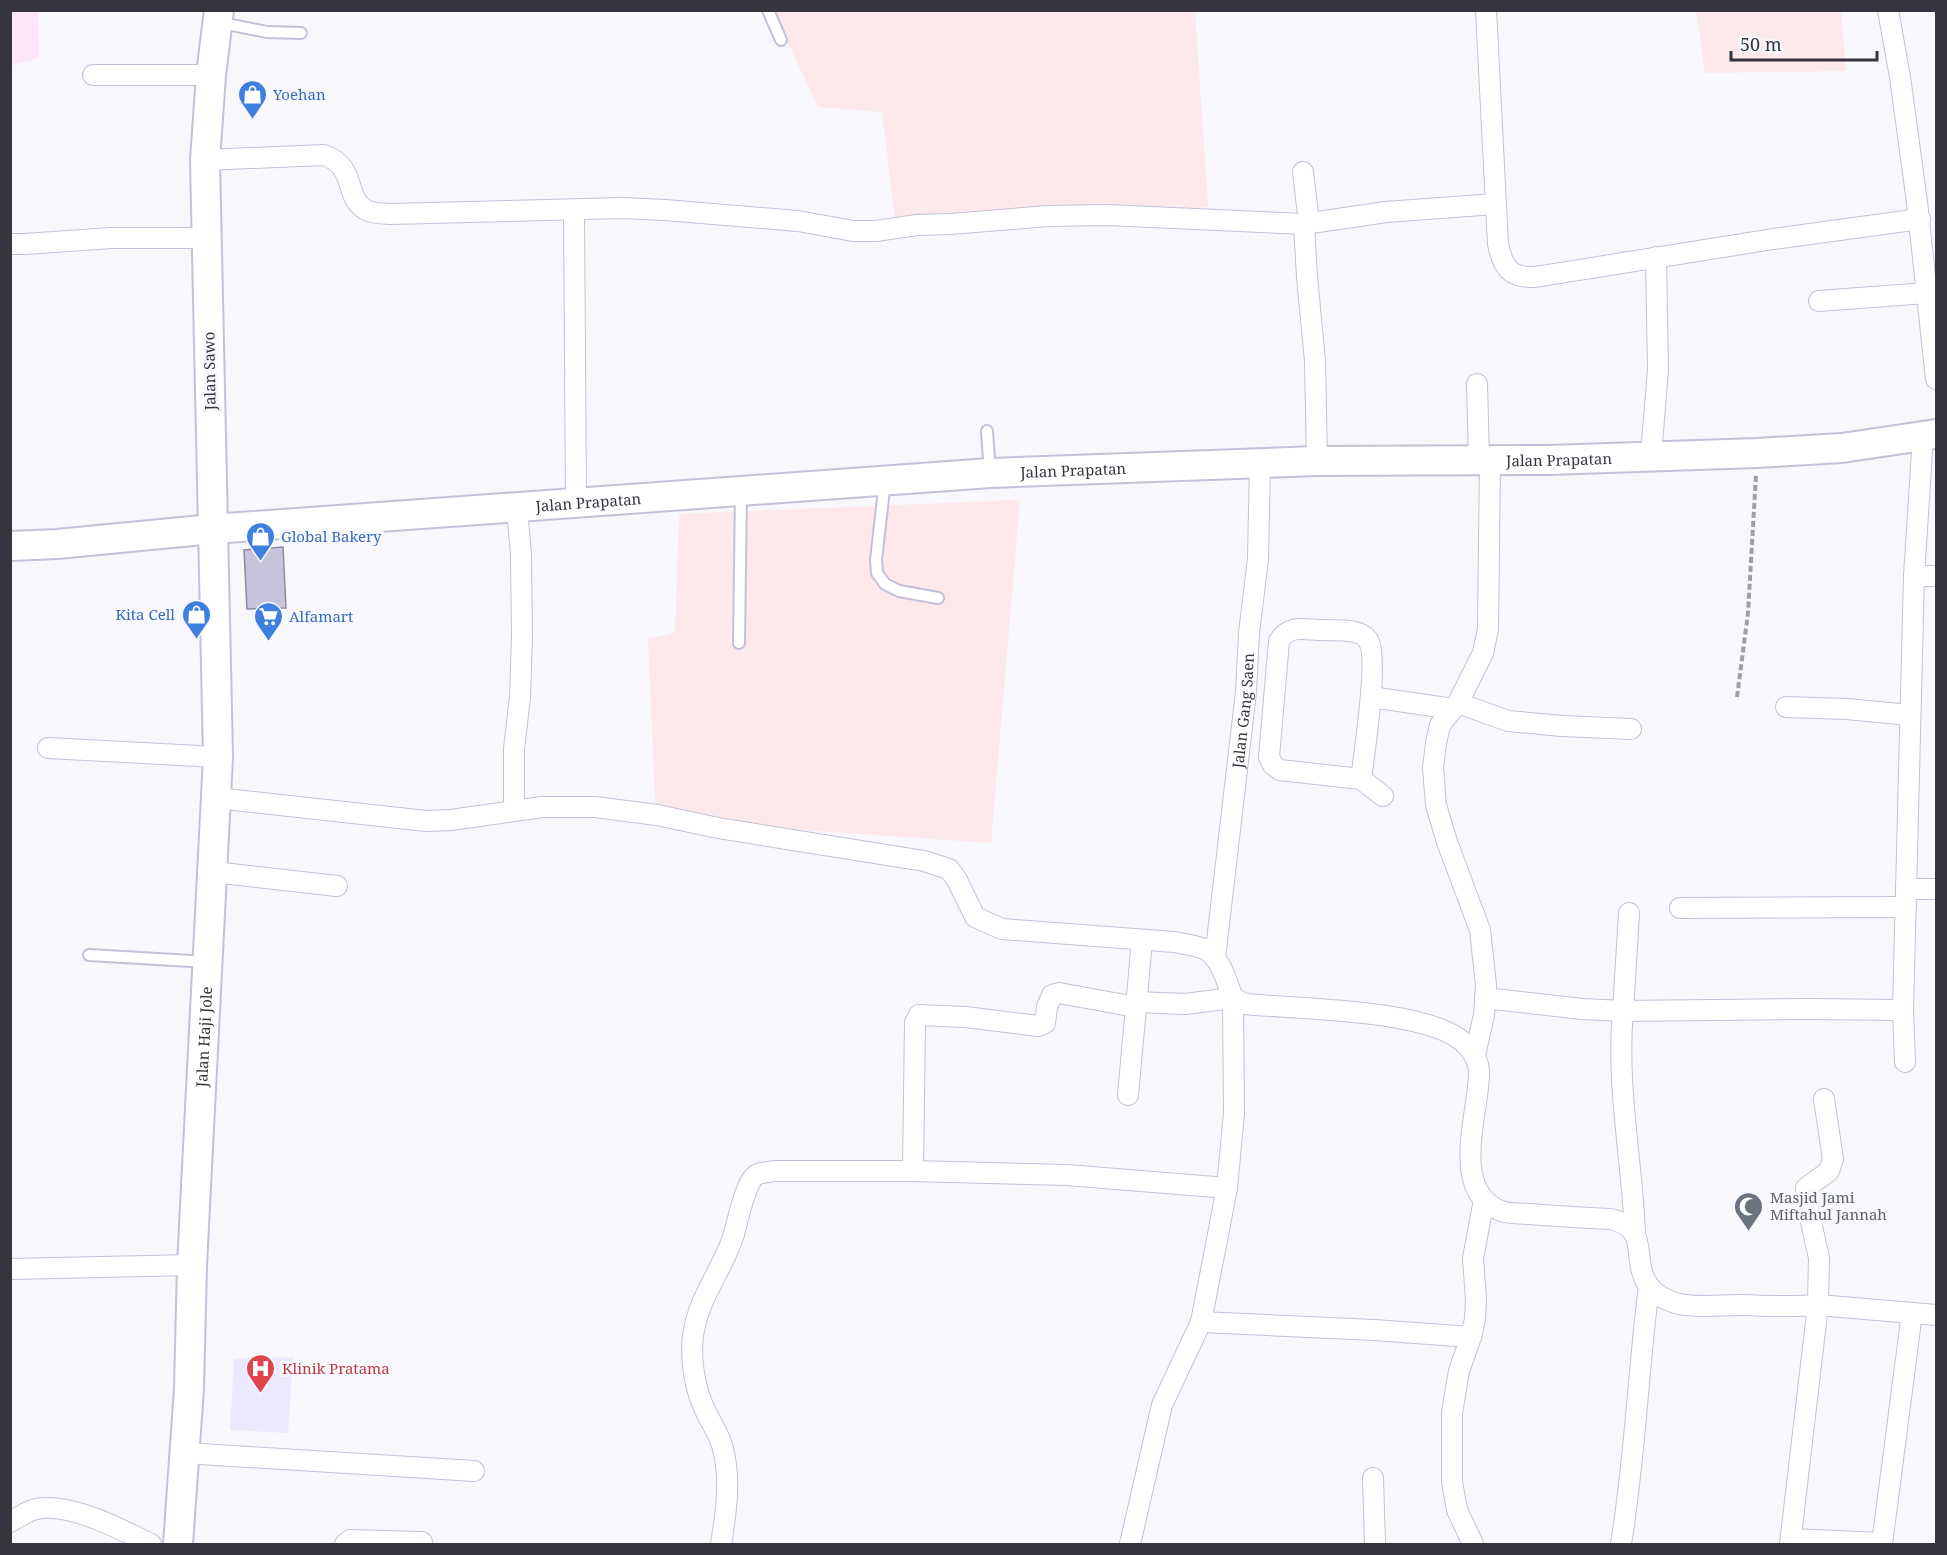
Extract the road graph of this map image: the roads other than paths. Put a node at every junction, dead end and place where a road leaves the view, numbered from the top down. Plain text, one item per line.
1 (768, 10) edge
2 (1486, 10) edge
3 (1888, 10) edge
4 (218, 16) edge
5 (301, 33) dead end
6 (782, 40) dead end
7 (93, 75) dead end
8 (211, 75) junction
9 (205, 160) junction
10 (1303, 172) dead end
11 (1495, 204) junction
12 (1924, 207) edge
13 (574, 211) junction
14 (1306, 224) junction
15 (207, 238) junction
16 (10, 244) edge
17 (1656, 257) junction
18 (1926, 293) junction
19 (1819, 301) dead end
20 (1936, 379) edge
21 (1477, 384) dead end
22 (987, 431) dead end
23 (1930, 435) edge
24 (1651, 455) junction
25 (1484, 459) junction
26 (1317, 462) junction
27 (1260, 463) junction
28 (990, 473) junction
29 (885, 480) junction
30 (740, 490) junction
31 (576, 503) junction
32 (517, 508) junction
33 (213, 529) junction
34 (10, 546) edge
35 (1914, 576) junction
36 (1936, 576) edge
37 (938, 598) dead end
38 (739, 643) dead end
39 (1371, 696) junction
40 (1455, 706) junction
41 (1786, 707) dead end
42 (1910, 715) junction
43 (1631, 729) dead end
44 (48, 748) dead end
45 (218, 757) junction
46 (1361, 779) junction
47 (1383, 796) dead end
48 (216, 798) junction
49 (514, 809) junction
50 (213, 872) junction
51 (337, 886) dead end
52 (1936, 889) edge
53 (1906, 898) junction
54 (1680, 908) dead end
55 (1629, 913) dead end
56 (1142, 941) junction
57 (89, 955) dead end
58 (1215, 958) junction
59 (208, 962) junction
60 (1233, 998) junction
61 (1485, 998) junction
62 (1136, 1004) junction
63 (1903, 1010) junction
64 (1623, 1011) junction
65 (1475, 1055) junction
66 (1905, 1062) dead end
67 (1128, 1095) dead end
68 (1824, 1099) dead end
69 (913, 1170) junction
70 (1227, 1188) junction
71 (1484, 1200) junction
72 (1635, 1233) junction
73 (192, 1265) junction
74 (10, 1269) edge
75 (1649, 1286) junction
76 (1818, 1305) junction
77 (1911, 1313) junction
78 (1936, 1315) edge
79 (1201, 1322) junction
80 (1471, 1337) junction
81 (184, 1453) junction
82 (474, 1471) dead end
83 (1373, 1478) dead end
84 (10, 1522) edge
85 (423, 1542) dead end
86 (1791, 1542) edge
87 (1882, 1544) edge
88 (152, 1545) edge
89 (178, 1545) edge
90 (345, 1545) edge
91 (721, 1545) edge
92 (1130, 1545) edge
93 (1375, 1545) edge
94 (1473, 1545) edge
95 (1621, 1545) edge

1 - 6 lane
2 - 11 street
3 - 12 street
4 - 5 lane
4 - 8 main road, Jalan Sawo
7 - 8 street
8 - 9 main road, Jalan Sawo
9 - 13 street
9 - 15 main road, Jalan Sawo
10 - 14 street
11 - 14 street
11 - 17 street
12 - 17 street
12 - 18 street
13 - 14 street
13 - 31 street
14 - 26 street
15 - 16 street
15 - 33 main road, Jalan Sawo
17 - 24 street
18 - 19 street
18 - 20 street
21 - 25 street
22 - 28 lane
23 - 24 main road, Jalan Prapatan
23 - 35 street
24 - 25 main road, Jalan Prapatan
25 - 26 main road, Jalan Prapatan
25 - 40 street
26 - 27 main road, Jalan Prapatan
27 - 28 main road, Jalan Prapatan
27 - 58 street, Jalan Gang Saen
28 - 29 main road, Jalan Prapatan
29 - 30 main road, Jalan Prapatan
29 - 37 lane
30 - 31 main road, Jalan Prapatan
30 - 38 lane
31 - 32 main road, Jalan Prapatan
32 - 33 main road, Jalan Prapatan
32 - 49 street
33 - 34 main road
33 - 45 main road, Jalan Haji Jole
35 - 36 street
35 - 42 street
39 - 40 street
39 - 46 street
39 - 46 street
40 - 43 street
40 - 61 street
41 - 42 street
42 - 53 street
44 - 45 street
45 - 48 main road, Jalan Haji Jole
46 - 47 street
48 - 49 street
48 - 50 main road, Jalan Haji Jole
49 - 56 street
50 - 51 street
50 - 59 main road, Jalan Haji Jole
52 - 53 street
53 - 54 street
53 - 63 street
55 - 64 street
56 - 58 street
56 - 62 street
57 - 59 lane
58 - 60 street
59 - 73 main road, Jalan Haji Jole
60 - 62 street
60 - 65 street
60 - 70 street
61 - 64 street
61 - 65 street
62 - 67 street
62 - 69 street
63 - 64 street
63 - 66 street
64 - 72 street
65 - 71 street
68 - 76 street
69 - 70 street
69 - 91 street
70 - 79 street
71 - 72 street
71 - 80 street
72 - 75 street
73 - 74 street
73 - 81 main road, Jalan Haji Jole
75 - 76 street
75 - 95 street
76 - 77 street
76 - 86 street
77 - 78 street
77 - 87 street
79 - 80 street
79 - 92 street
80 - 94 street
81 - 82 street
81 - 89 main road, Jalan Haji Jole
83 - 93 street
84 - 88 street
85 - 90 street
86 - 87 street

